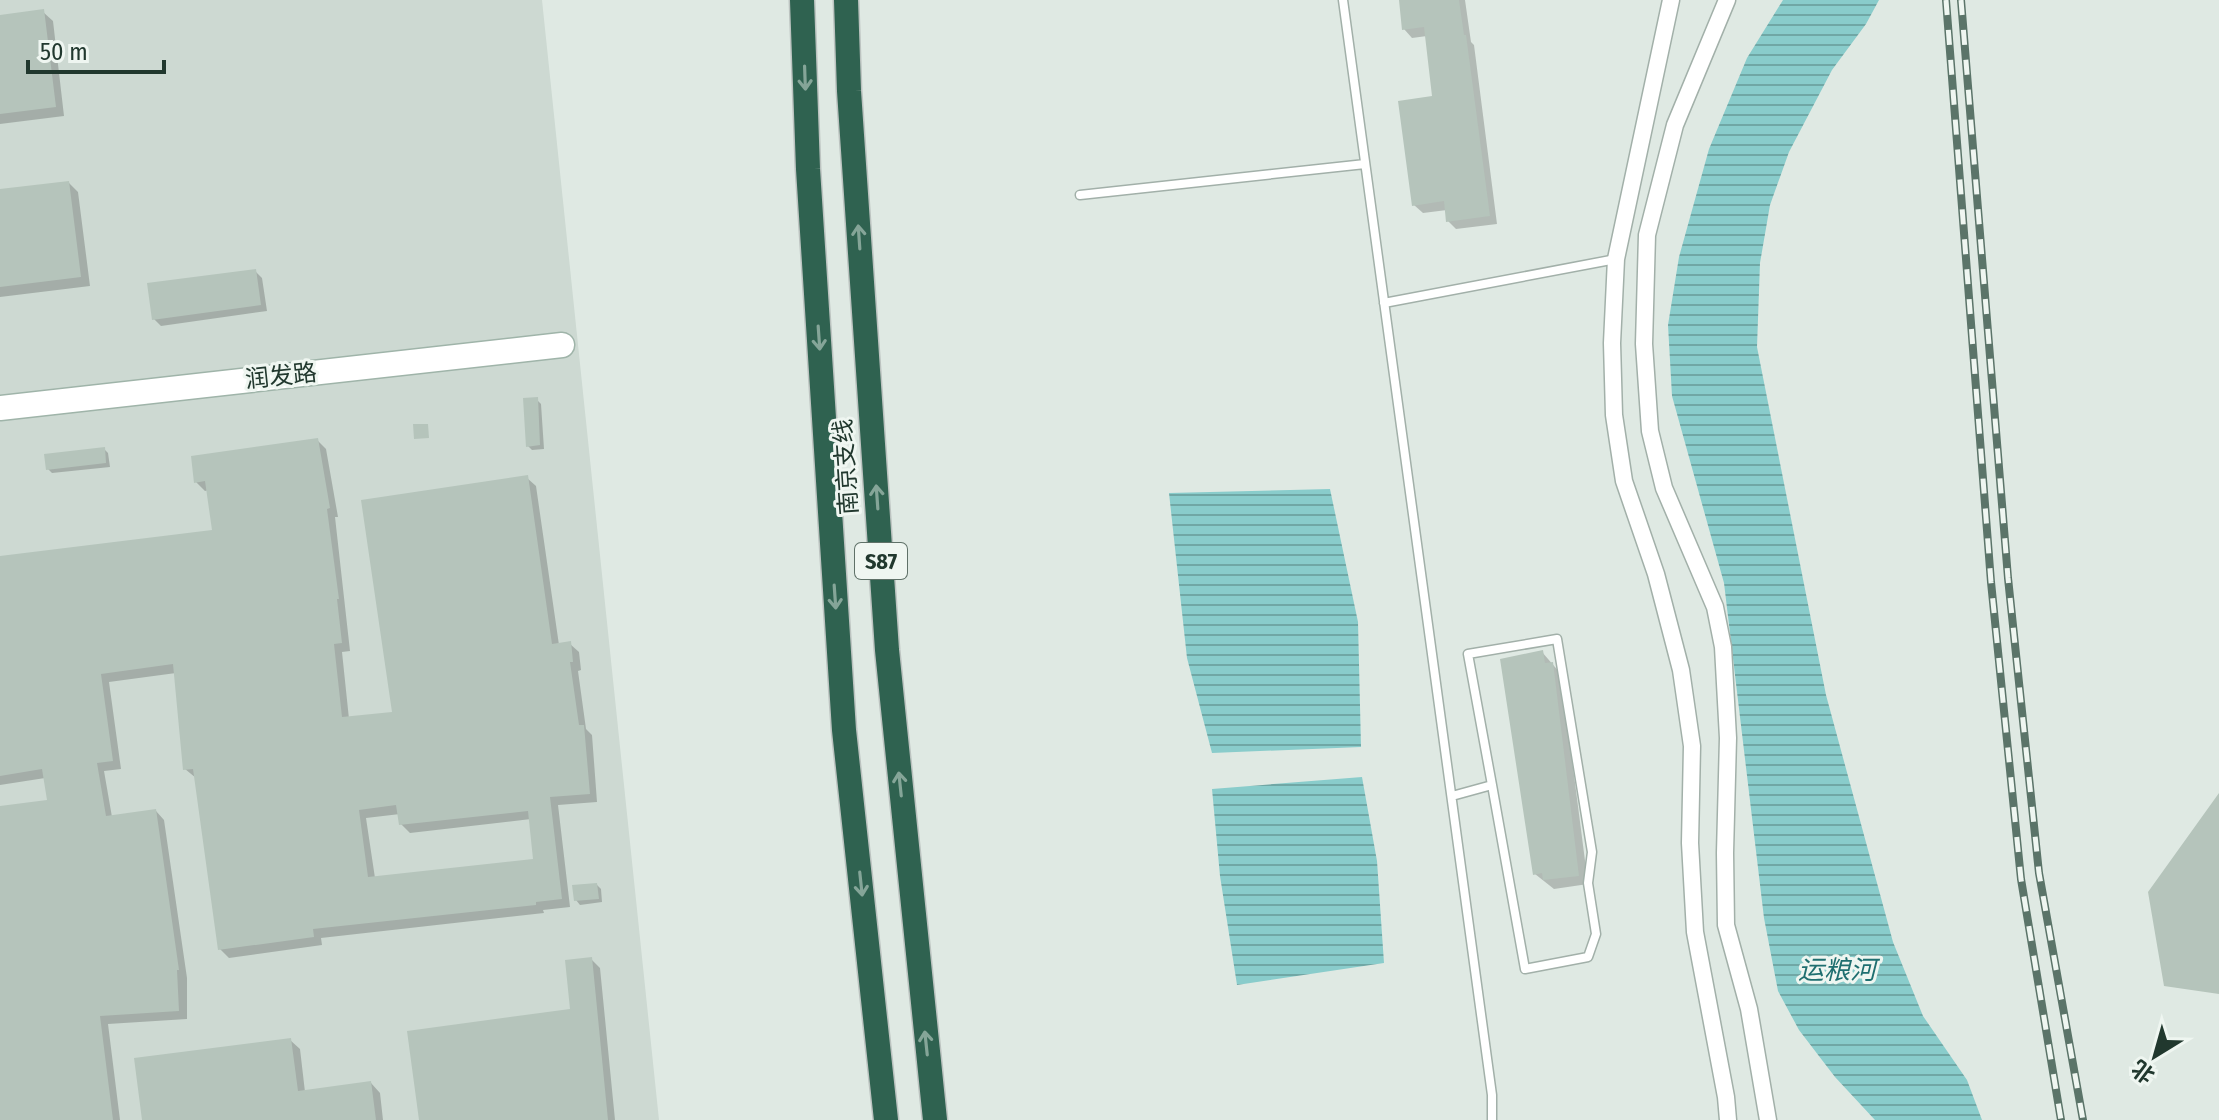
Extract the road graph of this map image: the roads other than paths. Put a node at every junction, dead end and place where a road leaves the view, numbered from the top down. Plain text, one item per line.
1 (802, 0) edge
2 (846, 0) edge
3 (1343, 0) edge
4 (1671, 0) edge
5 (1727, 0) edge
6 (1365, 164) junction
7 (1080, 195) dead end
8 (1616, 259) junction
9 (1384, 303) junction
10 (562, 345) dead end
11 (0, 408) edge
12 (1492, 785) junction
13 (1452, 796) junction
14 (886, 1120) edge
15 (935, 1120) edge
16 (1492, 1120) edge
17 (1728, 1120) edge
18 (1768, 1120) edge

1 -> 14 highway, 南京支线 / S87
15 -> 2 highway, 南京支线 / S87
3 - 6 lane
4 - 8 street
5 - 18 street
6 - 7 lane
6 - 9 lane
8 - 9 lane
8 - 17 street
9 - 13 lane
10 - 11 street, 润发路
12 - 12 lane
12 - 13 lane
13 - 16 lane

